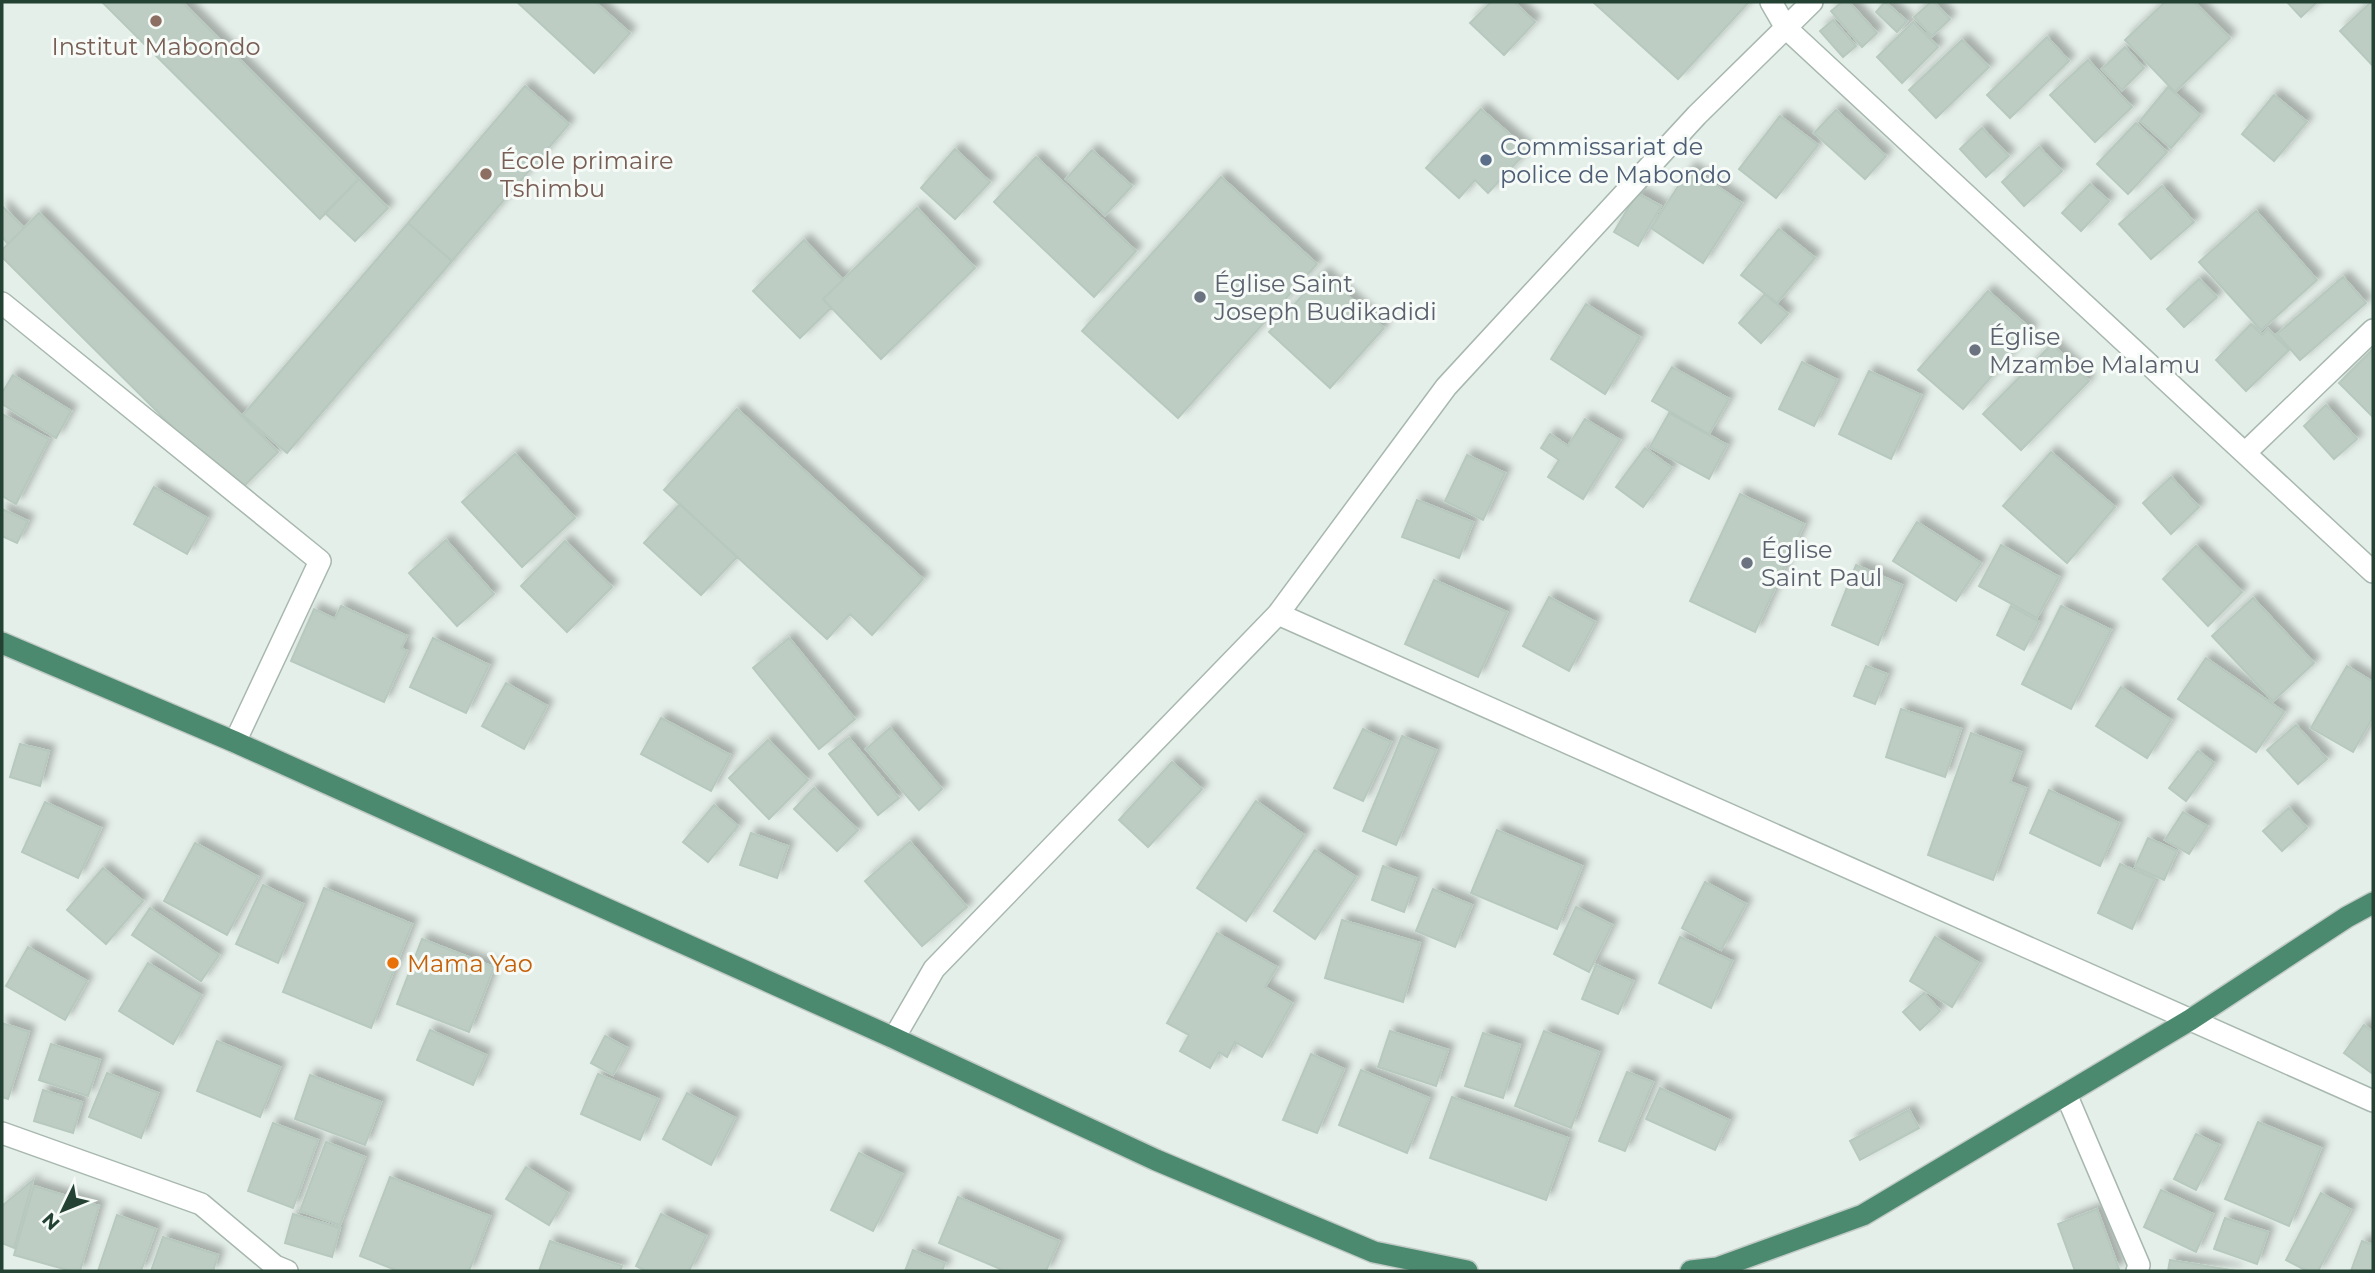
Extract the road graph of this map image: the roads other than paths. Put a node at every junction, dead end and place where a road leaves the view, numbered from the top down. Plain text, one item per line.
1 (1771, 2) edge
2 (1812, 2) edge
3 (1786, 28) junction
4 (2, 303) edge
5 (2373, 330) edge
6 (2245, 453) junction
7 (2373, 572) edge
8 (1278, 614) junction
9 (2, 643) edge
10 (234, 742) junction
11 (2373, 903) edge
12 (2190, 1020) junction
13 (894, 1038) junction
14 (2066, 1094) junction
15 (2373, 1101) edge
16 (2, 1133) edge
17 (287, 1271) edge
18 (1467, 1271) edge
19 (1691, 1271) edge
20 (2137, 1271) edge

1 - 3 street
2 - 3 street
3 - 6 street
3 - 8 street
4 - 10 street
5 - 6 street
6 - 7 street
8 - 12 street
8 - 13 street
9 - 10 highway
10 - 13 highway
11 - 12 highway
12 - 14 highway
12 - 15 street
13 - 18 highway
14 - 19 highway
14 - 20 street
16 - 17 street

